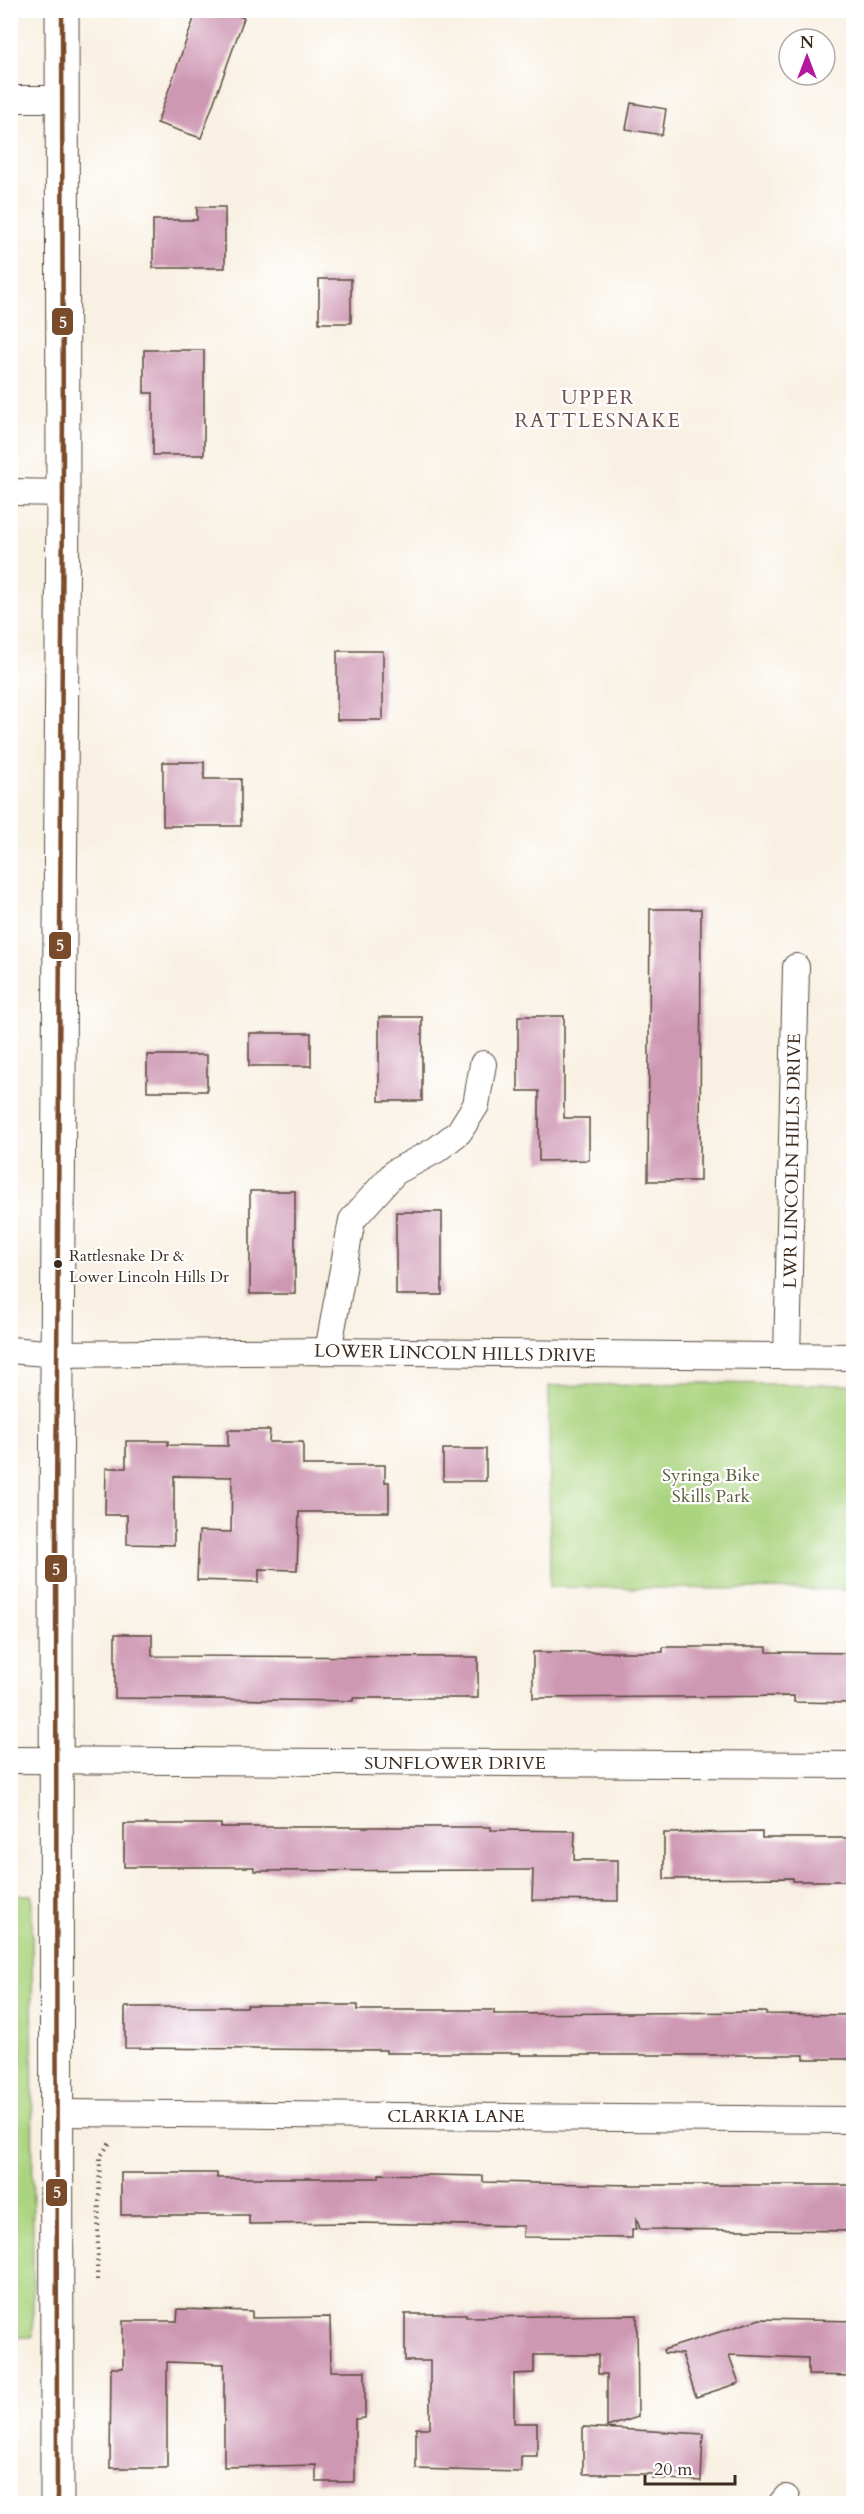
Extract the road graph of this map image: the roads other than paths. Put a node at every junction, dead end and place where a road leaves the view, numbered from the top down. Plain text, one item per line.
1 (62, 10) edge
2 (10, 99) edge
3 (62, 99) junction
4 (10, 492) edge
5 (63, 493) junction
6 (796, 967) dead end
7 (483, 1065) dead end
8 (10, 1350) edge
9 (328, 1351) junction
10 (57, 1354) junction
11 (787, 1356) junction
12 (854, 1357) edge
13 (10, 1760) edge
14 (57, 1760) junction
15 (854, 1766) edge
16 (58, 2113) junction
17 (854, 2120) edge
18 (57, 2504) edge

1 - 3 street
2 - 3 street
3 - 5 street
4 - 5 street
5 - 10 street
6 - 11 street, LWR LINCOLN HILLS DRIVE
7 - 9 street
8 - 10 street, LOWER LINCOLN HILLS DRIVE
9 - 10 street, LOWER LINCOLN HILLS DRIVE
9 - 11 street, LOWER LINCOLN HILLS DRIVE
10 - 14 street
11 - 12 street, LOWER LINCOLN HILLS DRIVE
13 - 14 street, SUNFLOWER DRIVE
14 - 15 street, SUNFLOWER DRIVE
14 - 16 street
16 - 17 street, CLARKIA LANE
16 - 18 street

